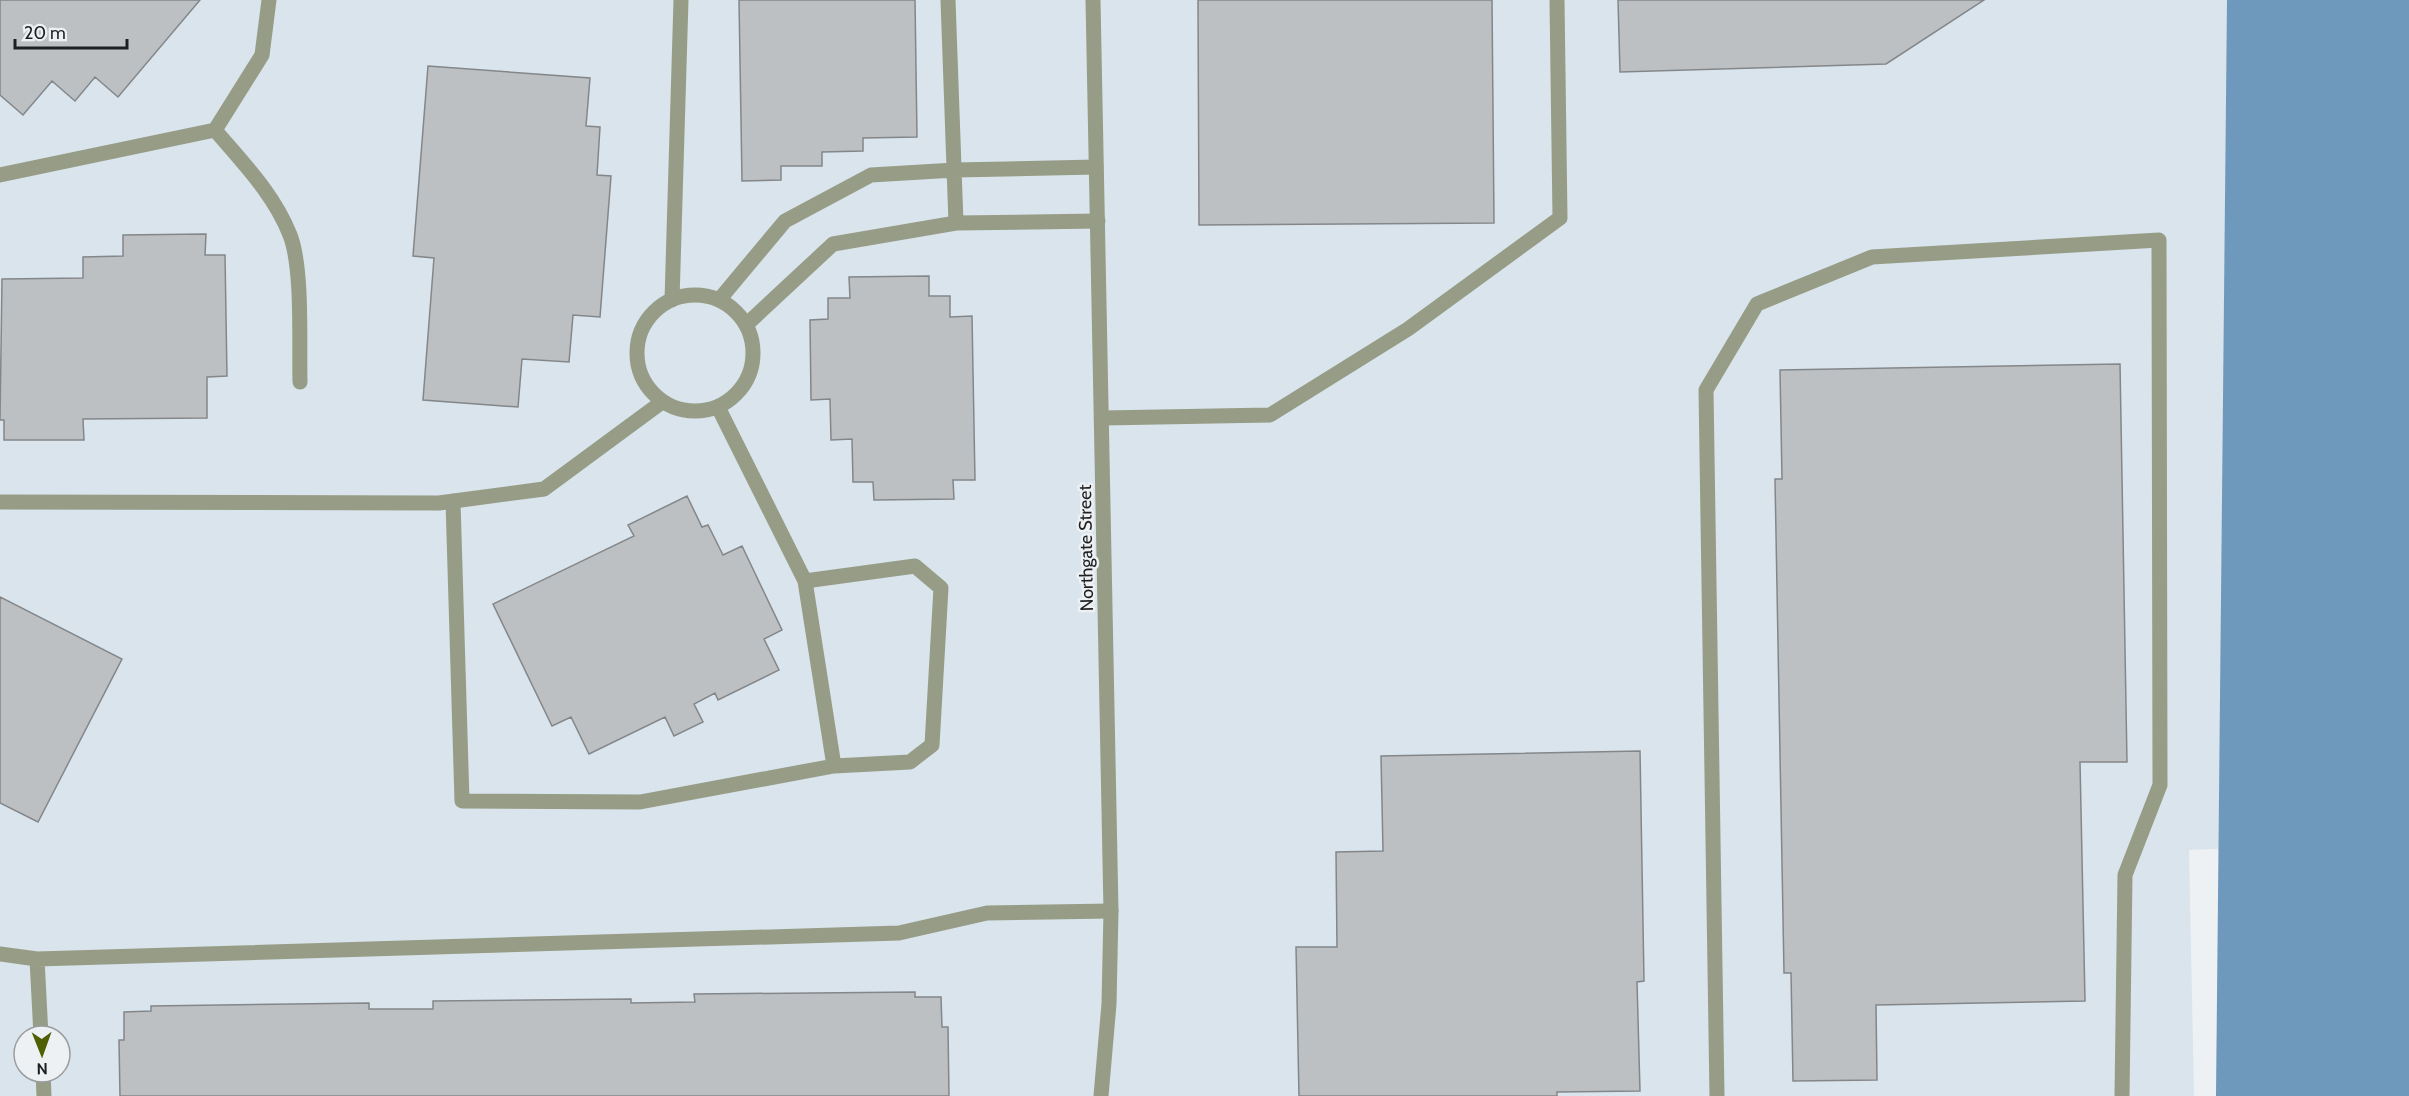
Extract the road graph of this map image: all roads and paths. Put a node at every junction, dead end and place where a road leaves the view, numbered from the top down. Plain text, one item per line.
1 (269, 0) edge
2 (681, 0) edge
3 (948, 0) edge
4 (1093, 0) edge
5 (1557, 0) edge
6 (215, 130) junction
7 (1096, 167) junction
8 (955, 170) junction
9 (0, 174) edge
10 (1098, 221) junction
11 (956, 223) junction
12 (672, 300) junction
13 (719, 300) junction
14 (746, 325) junction
15 (300, 382) dead end
16 (662, 402) junction
17 (718, 407) junction
18 (1103, 418) junction
19 (453, 501) junction
20 (0, 502) edge
21 (805, 581) junction
22 (834, 766) junction
23 (1111, 911) junction
24 (0, 954) edge
25 (37, 959) junction
26 (40, 1024) edge
27 (1101, 1096) edge
28 (1717, 1096) edge
29 (2122, 1096) edge

1 - 6 street
2 - 12 street
3 - 8 street
4 - 7 street, Northgate Street
5 - 18 street
6 - 9 street
6 - 15 street
7 - 8 street
7 - 10 street, Northgate Street
8 - 11 street
8 - 13 street
10 - 11 street
10 - 18 street, Northgate Street
11 - 14 street
12 - 13 street
12 - 16 street
13 - 14 street
14 - 17 street
16 - 17 street
16 - 19 street
17 - 21 street
18 - 23 street, Northgate Street
19 - 20 street
19 - 22 street
21 - 22 street
21 - 22 street
23 - 25 street
23 - 27 street, Northgate Street
24 - 25 street
25 - 26 street
28 - 29 street

